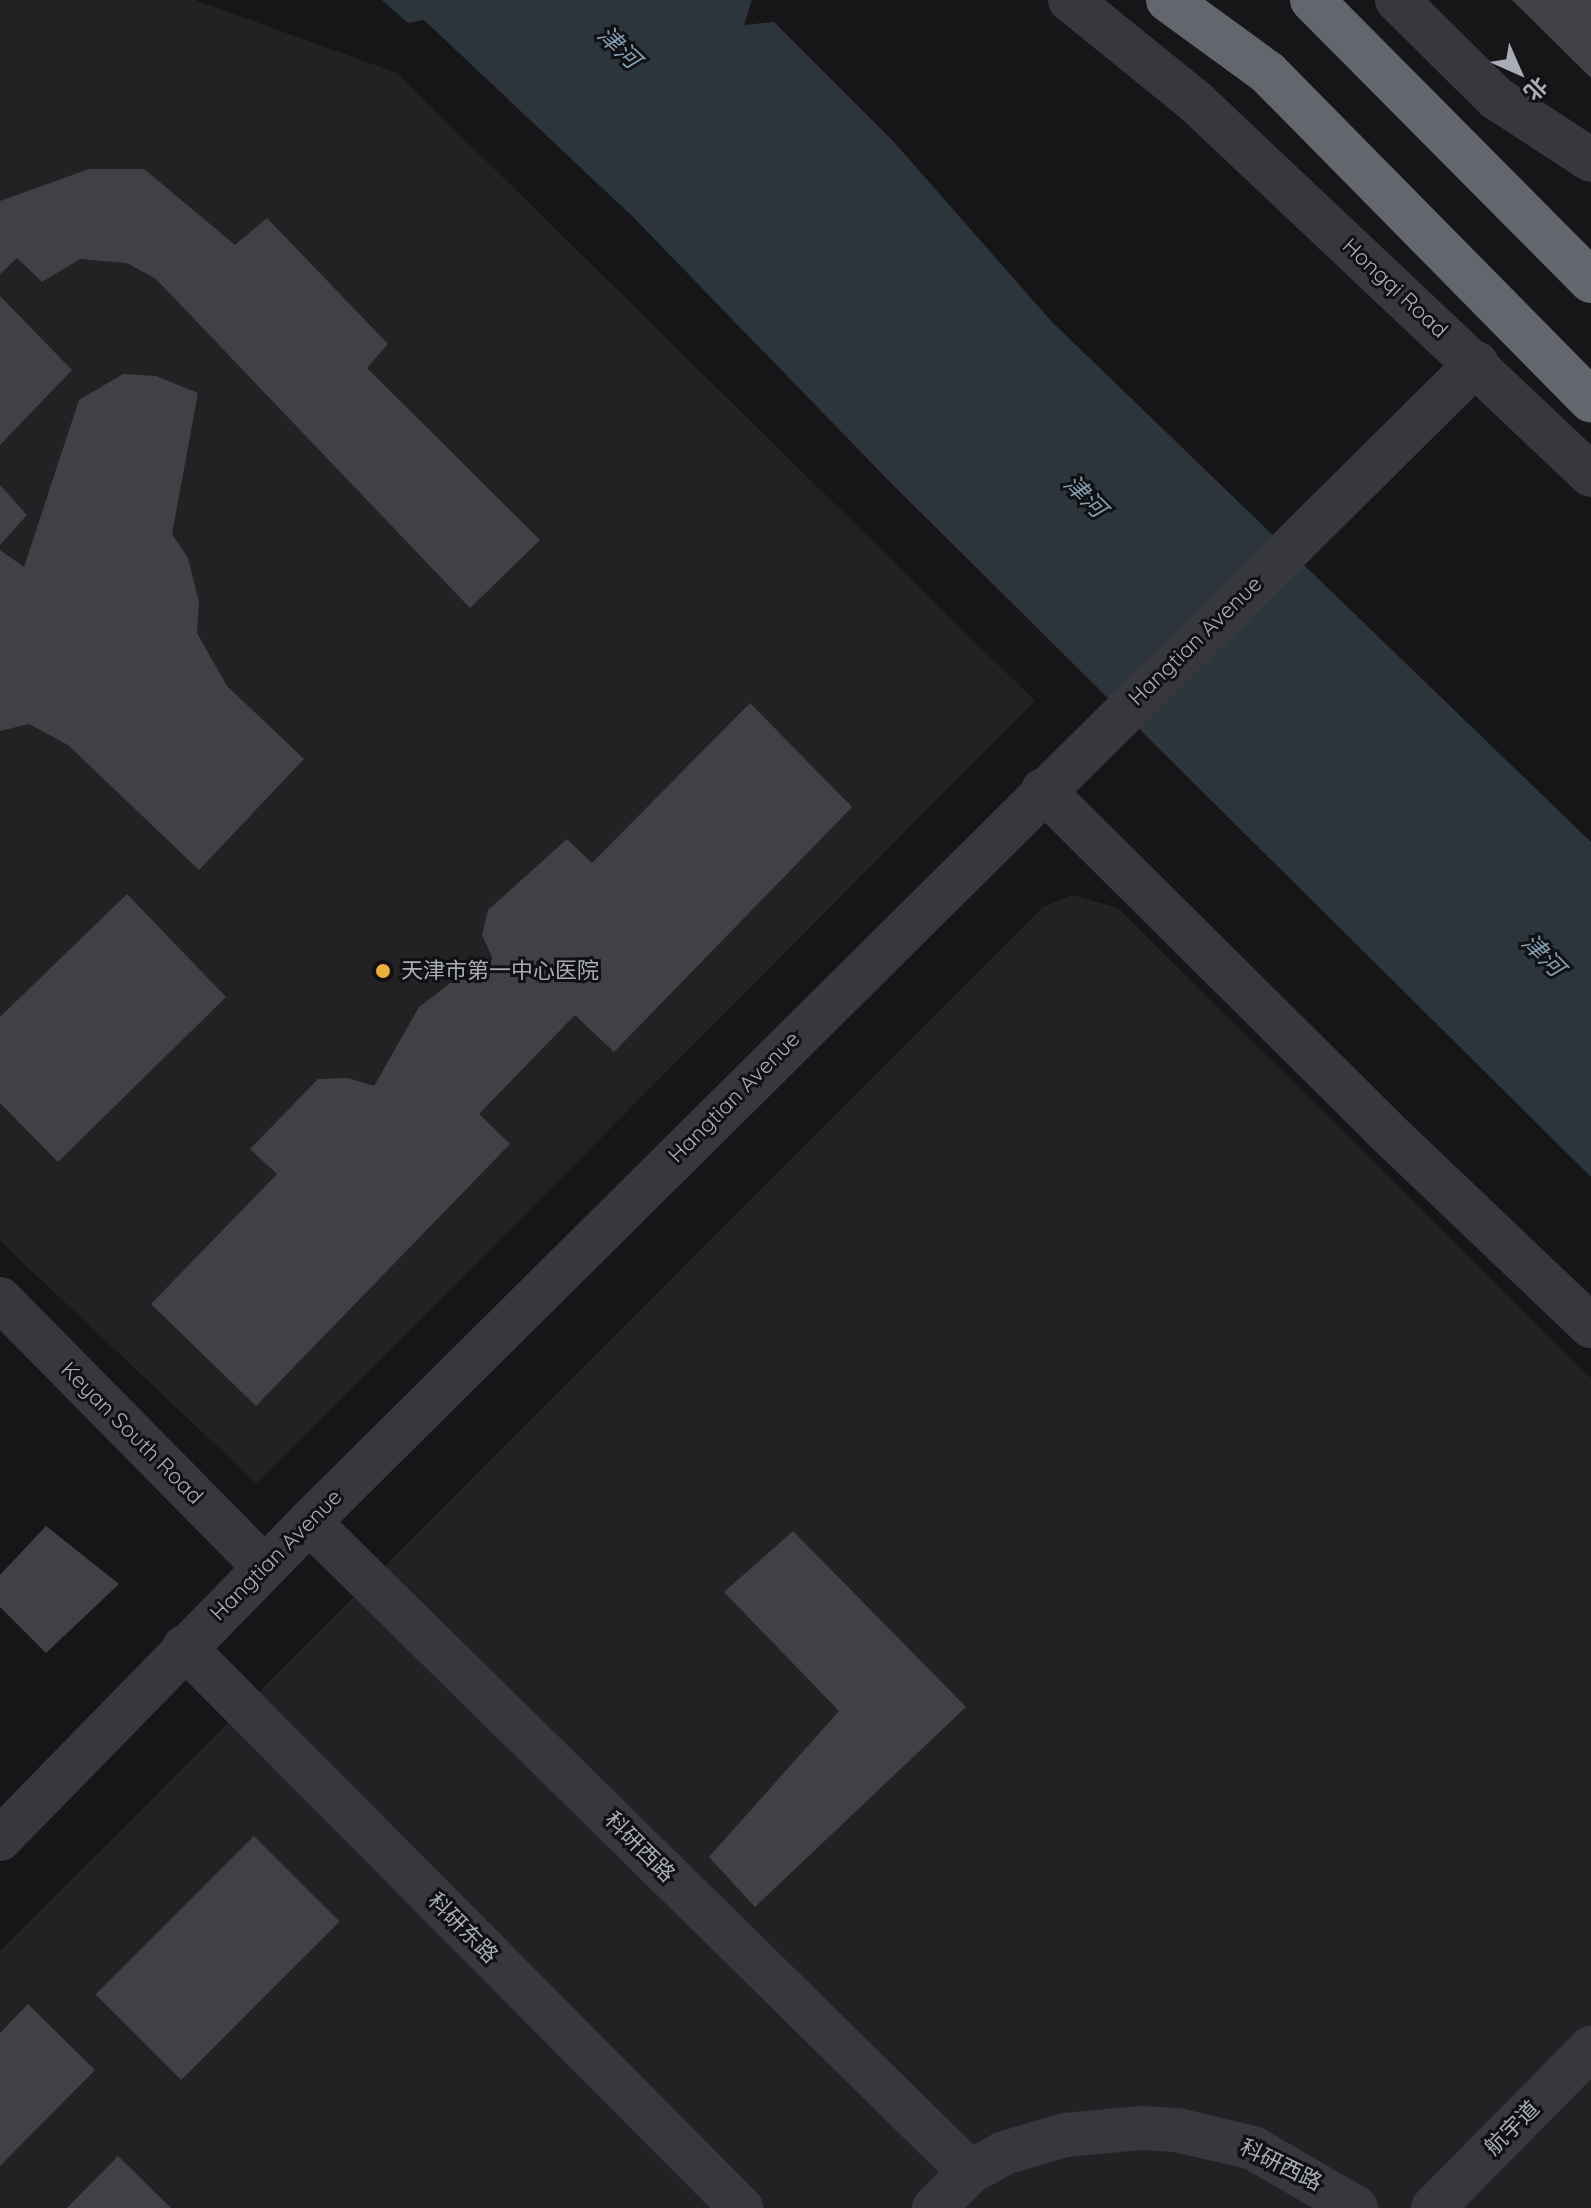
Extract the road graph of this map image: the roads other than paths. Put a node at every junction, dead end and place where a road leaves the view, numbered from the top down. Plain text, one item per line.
1 (1070, 0) edge
2 (1168, 0) edge
3 (1312, 0) edge
4 (1397, 0) edge
5 (1591, 160) edge
6 (1586, 265) edge
7 (1477, 363) junction
8 (1591, 400) edge
9 (1591, 475) edge
10 (1043, 790) junction
11 (0, 1299) edge
12 (1591, 1326) edge
13 (309, 1522) junction
14 (264, 1567) junction
15 (184, 1647) junction
16 (0, 1839) edge
17 (1591, 2048) edge
18 (970, 2172) junction
19 (741, 2208) edge
20 (934, 2208) edge
21 (1356, 2208) edge
22 (1433, 2208) edge

1 - 7 street, Hongqi Road
2 - 8 highway
3 - 6 highway
4 - 5 street
7 - 9 street, Hongqi Road
7 - 10 street, Hangtian Avenue
10 - 12 street
10 - 13 street, Hangtian Avenue
11 - 14 street, Keyan South Road
13 - 14 street, Hangtian Avenue
13 - 18 street, 科研西路
14 - 15 street, Hangtian Avenue
15 - 16 street, Hangtian Avenue
15 - 19 street, 科研东路
17 - 22 street, 航宇道
18 - 20 street, 科研西路
18 - 21 street, 科研西路

